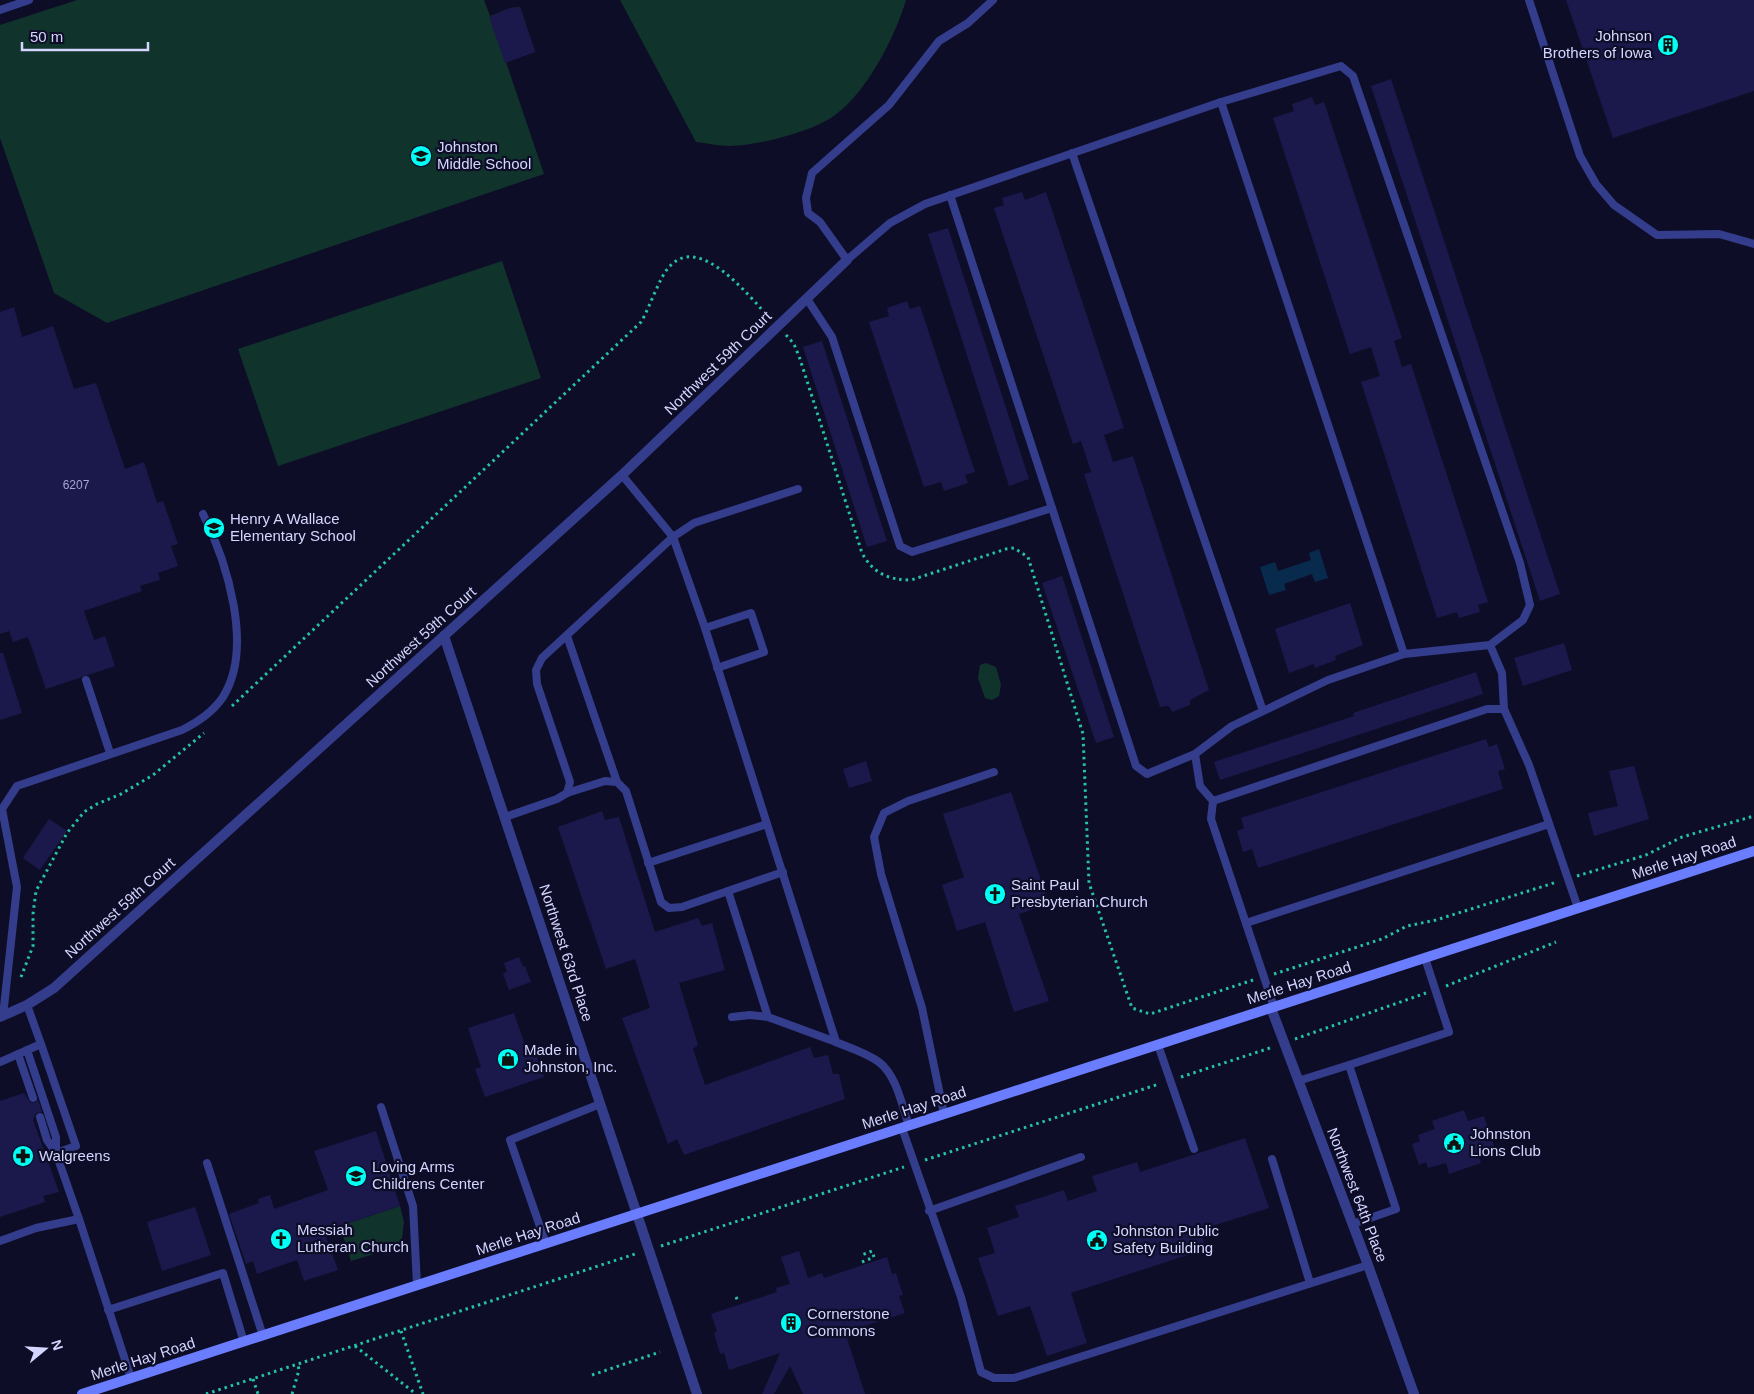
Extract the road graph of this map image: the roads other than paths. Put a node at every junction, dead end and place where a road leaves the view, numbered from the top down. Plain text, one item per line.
1 (29, 0) edge
2 (993, 0) edge
3 (1528, 0) edge
4 (0, 10) edge
5 (1221, 102) junction
6 (1072, 153) junction
7 (950, 195) junction
8 (1754, 244) edge
9 (847, 260) junction
10 (807, 298) junction
11 (622, 475) junction
12 (798, 489) dead end
13 (1052, 508) junction
14 (203, 514) dead end
15 (673, 537) junction
16 (705, 628) junction
17 (444, 636) junction
18 (567, 636) junction
19 (1490, 646) junction
20 (1404, 654) junction
21 (717, 668) junction
22 (86, 680) dead end
23 (1504, 709) junction
24 (1263, 711) junction
25 (110, 753) junction
26 (1195, 754) junction
27 (994, 772) dead end
28 (617, 782) junction
29 (567, 793) junction
30 (1213, 801) junction
31 (505, 817) junction
32 (767, 824) junction
33 (1549, 824) junction
34 (1754, 851) edge
35 (648, 863) junction
36 (783, 872) junction
37 (728, 891) junction
38 (1578, 908) junction
39 (1246, 924) junction
40 (1425, 958) junction
41 (0, 968) edge
42 (6, 980) junction
43 (27, 1005) junction
44 (1273, 1007) junction
45 (2, 1017) edge
46 (732, 1017) dead end
47 (768, 1017) junction
48 (836, 1042) junction
49 (41, 1044) junction
50 (1158, 1044) junction
51 (28, 1050) junction
52 (18, 1054) junction
53 (0, 1062) edge
54 (1349, 1065) junction
55 (1298, 1081) junction
56 (33, 1098) dead end
57 (600, 1104) junction
58 (380, 1107) dead end
59 (944, 1114) junction
60 (40, 1118) dead end
61 (905, 1127) junction
62 (1194, 1149) dead end
63 (56, 1153) junction
64 (1081, 1157) dead end
65 (1272, 1159) dead end
66 (207, 1163) dead end
67 (929, 1211) junction
68 (637, 1214) junction
69 (79, 1219) junction
70 (1353, 1224) junction
71 (0, 1240) edge
72 (546, 1244) junction
73 (1368, 1265) junction
74 (1310, 1284) junction
75 (417, 1286) junction
76 (108, 1310) junction
77 (263, 1336) junction
78 (244, 1342) junction
79 (131, 1378) junction
80 (82, 1394) edge
81 (697, 1394) edge
82 (1414, 1394) edge

1 - 4 lane
2 - 9 lane
3 - 8 lane
5 - 6 lane
5 - 19 lane
5 - 20 lane
6 - 7 lane
6 - 24 lane
7 - 9 lane
7 - 13 lane
9 - 10 street, Northwest 59th Court
10 - 11 street, Northwest 59th Court
10 - 13 lane
11 - 15 lane
11 - 17 street, Northwest 59th Court
12 - 15 lane
13 - 26 lane
14 - 25 lane
15 - 16 lane
15 - 18 lane
16 - 21 lane
16 - 21 lane
17 - 31 street, Northwest 63rd Place
17 - 43 street, Northwest 59th Court
18 - 28 lane
18 - 29 lane
19 - 20 lane
19 - 23 lane
20 - 24 lane
21 - 32 lane
22 - 25 lane
23 - 30 lane
23 - 33 lane
24 - 26 lane
25 - 42 lane
26 - 30 lane
27 - 59 lane
28 - 29 lane
28 - 35 lane
29 - 31 lane
30 - 39 lane
31 - 57 street, Northwest 63rd Place
32 - 35 lane
32 - 36 lane
33 - 38 lane
33 - 39 lane
34 - 38 main road, Merle Hay Road
35 - 37 lane
36 - 37 lane
36 - 48 lane
37 - 47 lane
38 - 40 main road, Merle Hay Road
39 - 44 lane
40 - 44 main road, Merle Hay Road
40 - 54 lane
41 - 42 lane
42 - 45 lane
43 - 45 street, Northwest 59th Court
43 - 49 lane
44 - 50 main road, Merle Hay Road
44 - 55 street, Northwest 64th Place
46 - 47 lane
47 - 48 lane
48 - 61 lane
49 - 51 lane
49 - 63 lane
50 - 59 main road, Merle Hay Road
50 - 62 lane
51 - 52 lane
51 - 63 lane
52 - 53 lane
52 - 56 lane
54 - 55 lane
54 - 70 lane
55 - 70 street, Northwest 64th Place
57 - 68 street, Northwest 63rd Place
57 - 72 lane
58 - 75 lane
59 - 61 main road, Merle Hay Road
60 - 63 lane
61 - 67 lane
61 - 68 main road, Merle Hay Road
63 - 69 lane
64 - 67 lane
65 - 74 lane
66 - 77 lane
67 - 74 lane
68 - 72 main road, Merle Hay Road
68 - 81 street, Northwest 63rd Place
69 - 71 lane
69 - 76 lane
70 - 73 street, Northwest 64th Place
72 - 75 main road, Merle Hay Road
73 - 74 lane
73 - 82 street, Northwest 64th Place
75 - 77 main road, Merle Hay Road
76 - 78 lane
76 - 79 lane
77 - 78 main road, Merle Hay Road
78 - 79 main road, Merle Hay Road
79 - 80 main road, Merle Hay Road

